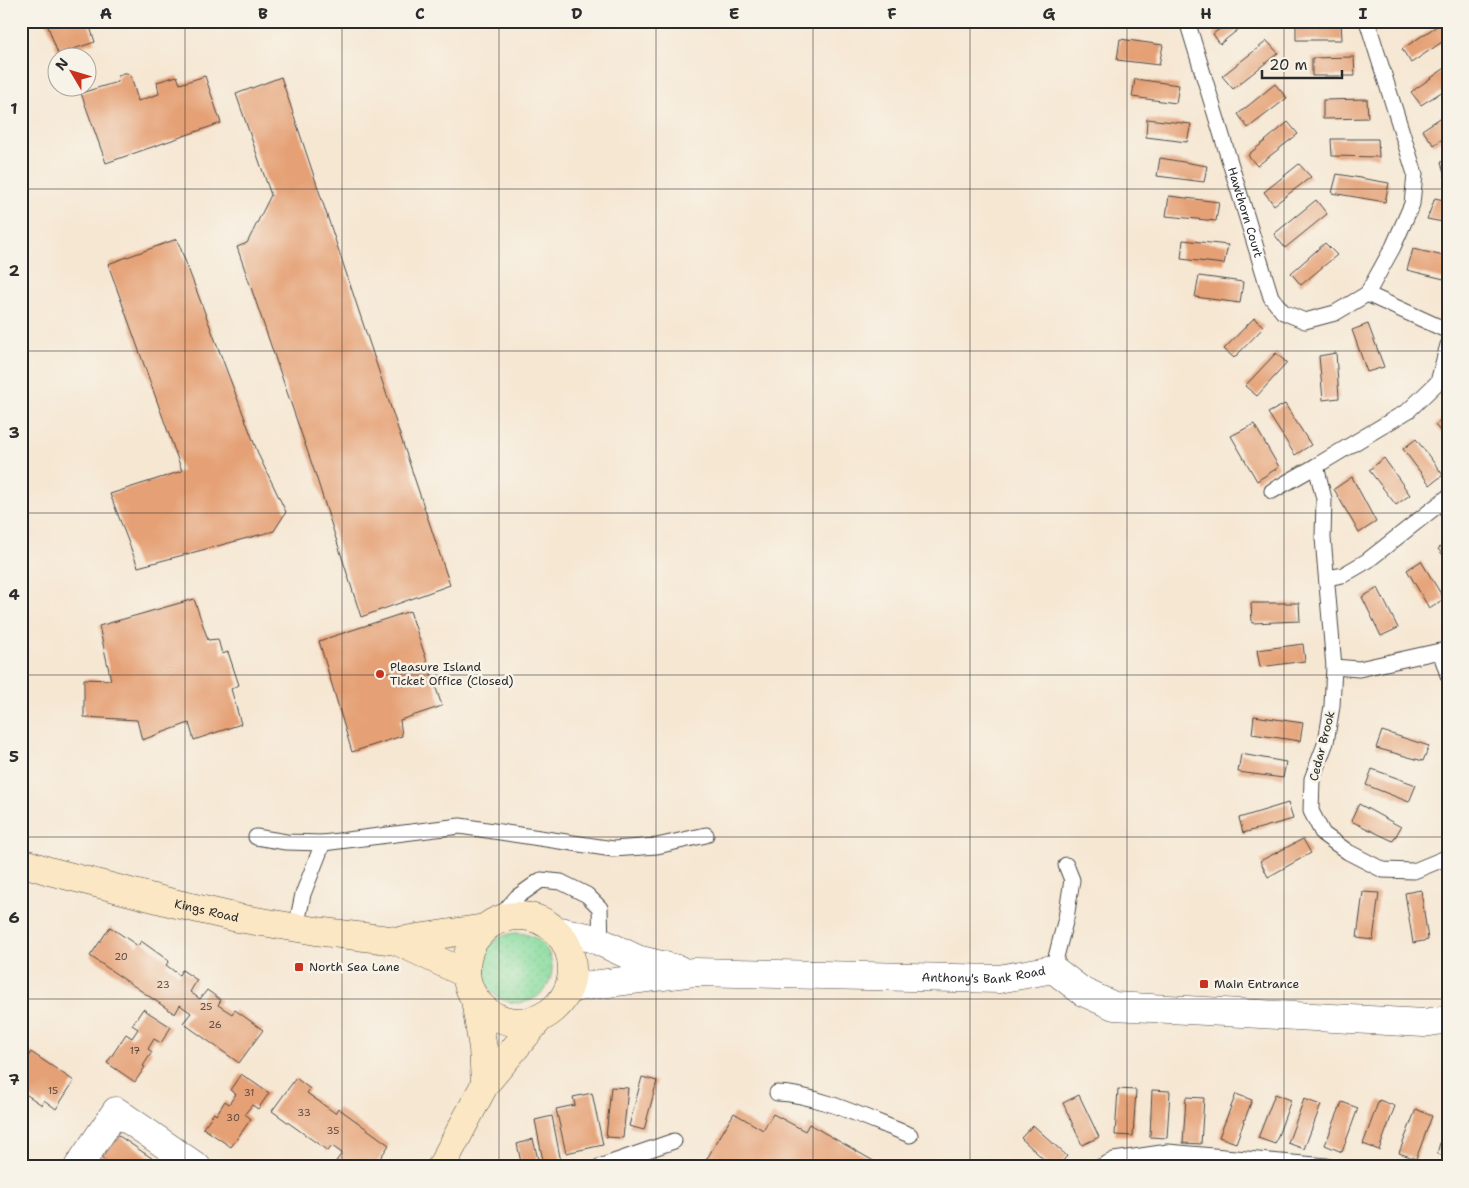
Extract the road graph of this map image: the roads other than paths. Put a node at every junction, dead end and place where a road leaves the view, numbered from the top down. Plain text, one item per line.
1 (1187, 21) edge
2 (1367, 21) edge
3 (1367, 294) junction
4 (1448, 331) edge
5 (1448, 345) edge
6 (1316, 466) junction
7 (1272, 491) dead end
8 (1448, 497) edge
9 (1327, 578) junction
10 (1444, 650) edge
11 (1334, 667) junction
12 (1448, 675) edge
13 (706, 835) dead end
14 (256, 837) dead end
15 (323, 843) junction
16 (1448, 857) edge
17 (21, 862) edge
18 (1066, 865) dead end
19 (490, 925) junction
20 (296, 928) junction
21 (555, 930) junction
22 (396, 941) junction
23 (601, 943) junction
24 (1053, 969) junction
25 (694, 972) junction
26 (466, 974) junction
27 (568, 988) junction
28 (475, 1000) junction
29 (540, 1018) junction
30 (1448, 1019) edge
31 (485, 1084) junction
32 (776, 1092) dead end
33 (910, 1135) dead end
34 (674, 1141) dead end
35 (1327, 1166) edge
36 (78, 1167) edge
37 (197, 1167) edge
38 (441, 1167) edge
39 (599, 1167) edge
40 (1100, 1167) edge
41 (1332, 1167) edge

1 - 3 lane, Hawthorn Court
2 - 3 lane
3 - 4 lane
5 - 6 lane
6 - 7 lane
6 - 9 lane, Cedar Brook
8 - 9 lane
9 - 11 lane, Cedar Brook
10 - 11 lane
10 - 12 lane
11 - 16 lane, Cedar Brook
13 - 15 lane
14 - 15 lane
15 - 20 lane
17 - 20 street, Kings Road
18 - 24 lane
19 - 21 street
19 - 22 street, Kings Road
19 - 23 lane
19 - 26 street
20 - 22 street, Kings Road
21 - 23 street
21 - 27 street
22 - 26 street, Kings Road
23 - 25 street
24 - 25 street, Anthony's Bank Road
24 - 30 street, Anthony's Bank Road
25 - 27 street, Anthony's Bank Road
26 - 28 street
27 - 29 street
28 - 29 street
28 - 31 street
29 - 31 street
31 - 38 street
32 - 33 lane
34 - 39 lane
35 - 40 lane
35 - 41 lane
36 - 37 street

